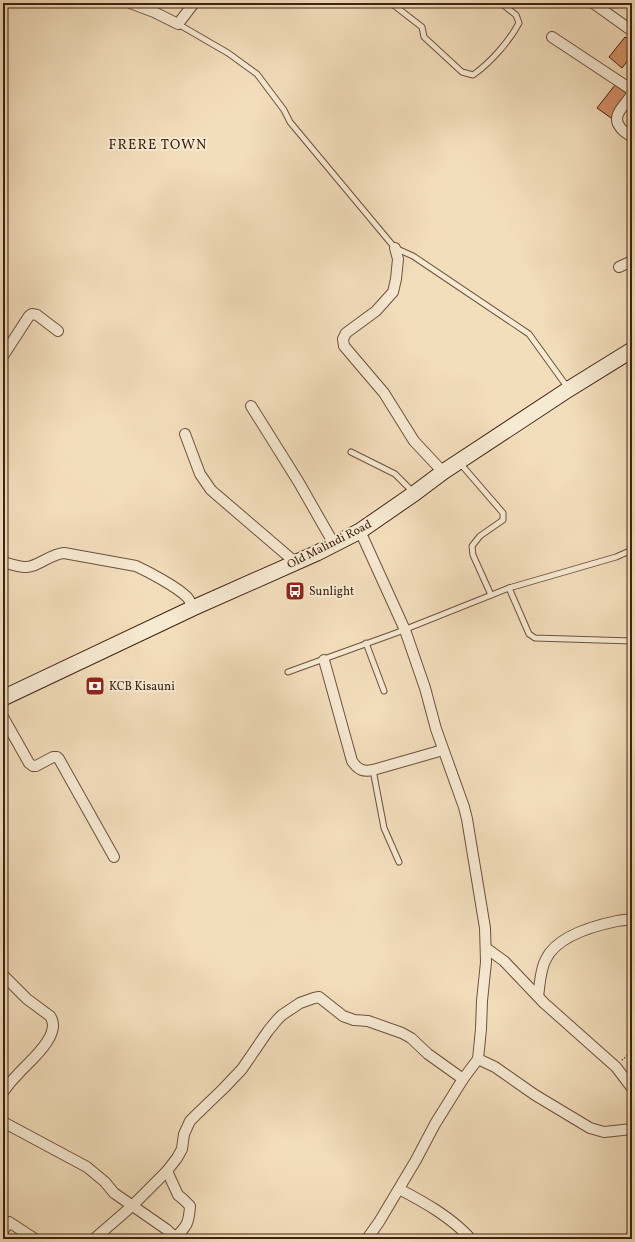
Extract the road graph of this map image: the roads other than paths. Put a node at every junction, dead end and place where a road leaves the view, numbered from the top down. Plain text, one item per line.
1 (130, 3) edge
2 (194, 3) edge
3 (391, 3) edge
4 (501, 3) edge
5 (593, 3) edge
6 (178, 24) junction
7 (632, 31) edge
8 (552, 37) dead end
9 (632, 92) edge
10 (632, 137) edge
11 (395, 248) junction
12 (632, 261) edge
13 (619, 267) dead end
14 (58, 331) dead end
15 (632, 350) edge
16 (3, 356) edge
17 (568, 389) junction
18 (251, 406) dead end
19 (185, 434) dead end
20 (351, 452) dead end
21 (459, 462) junction
22 (443, 472) junction
23 (415, 493) junction
24 (360, 531) junction
25 (334, 544) junction
26 (632, 550) edge
27 (3, 562) edge
28 (295, 562) junction
29 (509, 588) junction
30 (491, 595) junction
31 (193, 608) junction
32 (405, 630) junction
33 (632, 641) edge
34 (366, 643) junction
35 (324, 660) junction
36 (288, 672) dead end
37 (384, 691) dead end
38 (3, 698) edge
39 (3, 718) edge
40 (443, 750) junction
41 (373, 770) junction
42 (114, 857) dead end
43 (399, 862) dead end
44 (632, 919) edge
45 (486, 948) junction
46 (3, 975) edge
47 (538, 996) junction
48 (478, 1059) junction
49 (463, 1079) junction
50 (632, 1088) edge
51 (3, 1092) edge
52 (3, 1122) edge
53 (632, 1129) edge
54 (167, 1171) junction
55 (399, 1189) junction
56 (132, 1206) junction
57 (3, 1231) edge
58 (176, 1238) edge
59 (35, 1239) edge
60 (94, 1239) edge
61 (368, 1239) edge
62 (471, 1239) edge

1 - 6 street
2 - 6 street
3 - 4 lane
5 - 7 street
6 - 11 lane
8 - 9 street
9 - 10 street
11 - 17 lane
11 - 22 street
12 - 13 street
14 - 16 street
15 - 17 main road, Old Malindi Road
17 - 21 main road, Old Malindi Road
18 - 25 street
19 - 28 street
20 - 23 lane
21 - 22 main road, Old Malindi Road
21 - 30 lane
22 - 23 main road, Old Malindi Road
23 - 24 main road, Old Malindi Road
24 - 25 main road, Old Malindi Road
24 - 32 street
25 - 28 main road, Old Malindi Road
26 - 29 lane
27 - 31 street
28 - 31 main road, Old Malindi Road
29 - 30 lane
29 - 33 lane
30 - 32 lane
31 - 38 main road, Old Malindi Road
32 - 34 lane
32 - 40 street
34 - 35 lane
34 - 37 lane
35 - 36 lane
35 - 41 street
39 - 42 street
40 - 41 street
40 - 45 street
41 - 43 lane
44 - 47 street
45 - 47 street
45 - 48 street
46 - 51 street
47 - 50 street
48 - 49 street
48 - 53 street
49 - 54 street
49 - 55 street
52 - 56 street
54 - 56 street
54 - 58 street
55 - 61 street
55 - 62 street
56 - 58 street
56 - 60 street
57 - 59 street

